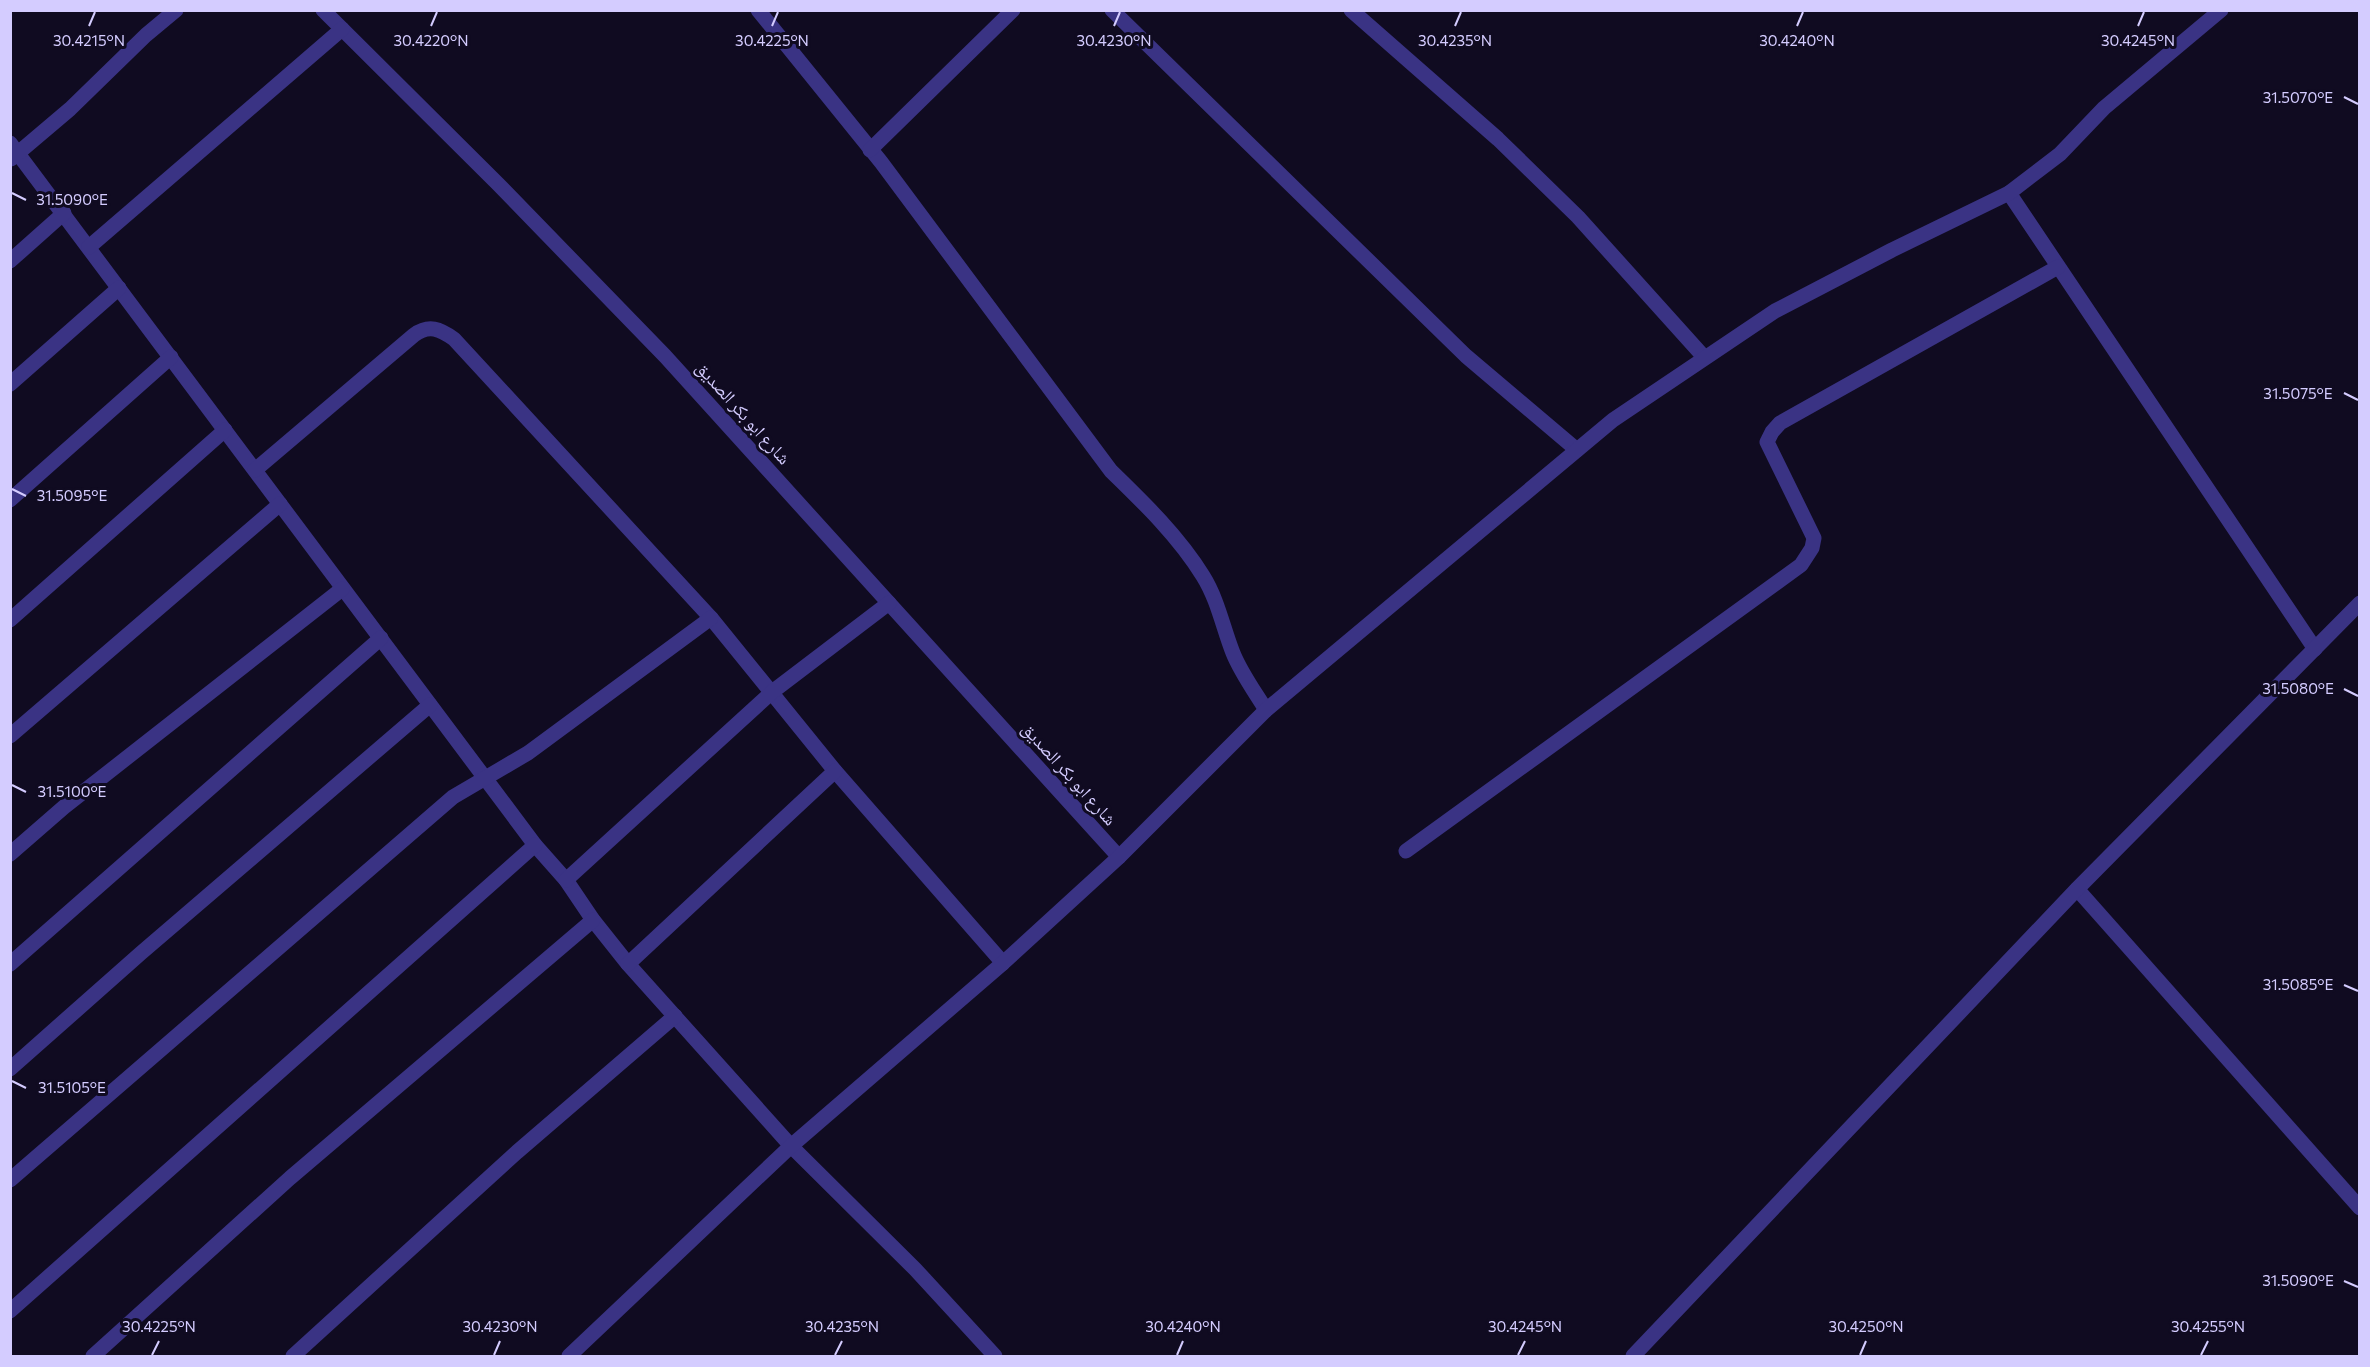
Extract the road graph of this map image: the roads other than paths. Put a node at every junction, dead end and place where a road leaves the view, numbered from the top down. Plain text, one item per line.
1 (176, 10) edge
2 (323, 10) edge
3 (758, 10) edge
4 (1013, 10) edge
5 (1112, 10) edge
6 (1351, 10) edge
7 (2221, 10) edge
8 (342, 29) junction
9 (870, 150) junction
10 (13, 152) edge
11 (2009, 193) junction
12 (64, 213) junction
13 (89, 247) junction
14 (10, 261) edge
15 (2058, 267) junction
16 (119, 288) junction
17 (171, 357) junction
18 (1704, 357) junction
19 (10, 384) edge
20 (225, 430) junction
21 (1577, 450) junction
22 (255, 470) junction
23 (10, 500) edge
24 (280, 504) junction
25 (342, 589) junction
26 (889, 603) junction
27 (2360, 603) edge
28 (711, 618) junction
29 (10, 620) edge
30 (381, 638) junction
31 (2315, 649) junction
32 (772, 692) junction
33 (430, 705) junction
34 (1266, 710) junction
35 (10, 736) edge
36 (835, 771) junction
37 (486, 779) junction
38 (535, 845) junction
39 (1406, 851) dead end
40 (10, 854) edge
41 (1119, 857) junction
42 (566, 880) junction
43 (2077, 889) junction
44 (593, 920) junction
45 (1003, 963) junction
46 (10, 964) edge
47 (628, 964) junction
48 (675, 1016) junction
49 (10, 1069) edge
50 (790, 1146) junction
51 (10, 1179) edge
52 (2360, 1208) edge
53 (10, 1311) edge
54 (93, 1356) edge
55 (293, 1356) edge
56 (569, 1356) edge
57 (995, 1356) edge
58 (1633, 1356) edge

1 - 10 street
2 - 8 street, شارع ابو بكر الصديق
3 - 9 street
4 - 9 street
5 - 21 street
6 - 18 street
7 - 11 street
8 - 13 street
8 - 26 street, شارع ابو بكر الصديق
9 - 34 street
10 - 12 street
11 - 15 street
11 - 18 street
12 - 13 street
12 - 14 street
13 - 16 street
15 - 31 street
15 - 39 street
16 - 17 street
16 - 19 street
17 - 20 street
17 - 23 street
18 - 21 street
20 - 22 street
20 - 29 street
21 - 34 street
22 - 24 street
22 - 28 street
24 - 25 street
24 - 35 street
25 - 30 street
25 - 40 street
26 - 32 street
26 - 41 street, شارع ابو بكر الصديق
27 - 31 street
28 - 32 street
28 - 37 street
30 - 33 street
30 - 46 street
31 - 43 street
32 - 36 street
32 - 42 street
33 - 37 street
33 - 49 street
34 - 41 street
36 - 45 street
36 - 47 street
37 - 38 street
37 - 51 street
38 - 42 street
38 - 53 street
41 - 45 street
42 - 44 street
43 - 52 street
43 - 58 street
44 - 47 street
44 - 54 street
45 - 50 street
47 - 48 street
48 - 50 street
48 - 55 street
50 - 56 street
50 - 57 street

